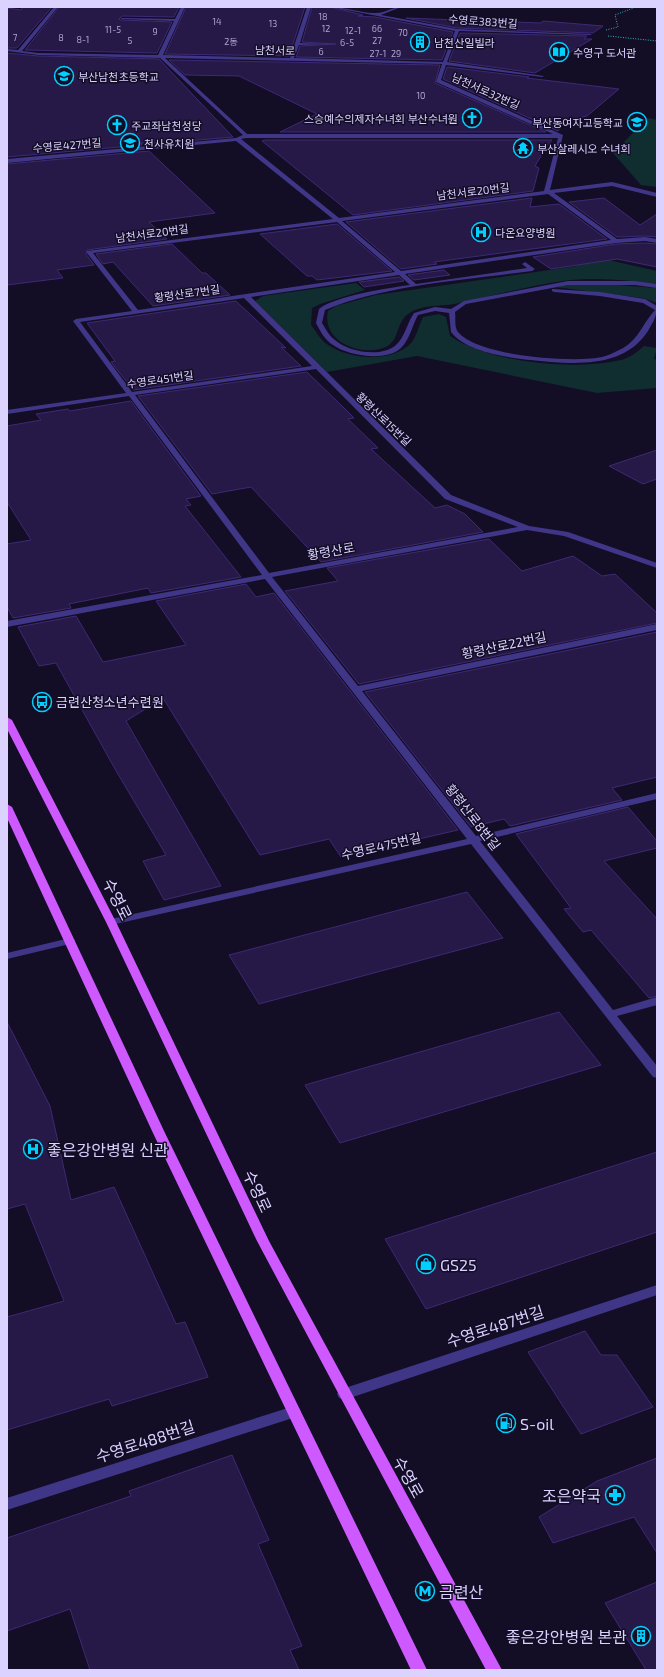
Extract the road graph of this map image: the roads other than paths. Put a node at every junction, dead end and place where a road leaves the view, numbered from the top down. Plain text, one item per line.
1 (56, 7) edge
2 (183, 7) edge
3 (309, 7) edge
4 (333, 7) edge
5 (399, 7) edge
6 (376, 15) junction
7 (122, 19) dead end
8 (177, 20) junction
9 (166, 26) dead end
10 (173, 26) junction
11 (457, 30) junction
12 (590, 34) road end
13 (298, 44) junction
14 (332, 44) dead end
15 (7, 50) edge
16 (19, 52) junction
17 (160, 56) junction
18 (292, 59) junction
19 (444, 63) junction
20 (542, 76) dead end
21 (246, 136) junction
22 (561, 136) junction
23 (237, 139) junction
24 (7, 161) edge
25 (547, 191) junction
26 (657, 195) edge
27 (337, 219) junction
28 (616, 241) junction
29 (657, 241) edge
30 (525, 264) dead end
31 (399, 273) junction
32 (414, 286) junction
33 (657, 286) edge
34 (534, 289) junction
35 (246, 296) junction
36 (657, 309) edge
37 (452, 311) junction
38 (136, 312) junction
39 (657, 312) edge
40 (316, 367) junction
41 (132, 395) junction
42 (7, 412) edge
43 (527, 528) junction
44 (657, 566) edge
45 (268, 576) junction
46 (7, 624) edge
47 (657, 627) edge
48 (357, 689) junction
49 (7, 720) edge
50 (657, 796) edge
51 (7, 807) edge
52 (474, 840) junction
53 (111, 922) junction
54 (70, 941) junction
55 (7, 956) edge
56 (657, 1001) edge
57 (610, 1014) junction
58 (657, 1074) edge
59 (657, 1290) edge
60 (344, 1394) junction
61 (294, 1412) junction
62 (7, 1504) edge
63 (419, 1670) edge
64 (494, 1670) edge

1 - 16 street
2 - 8 street
3 - 13 street
4 - 6 street, 수영로383번길
5 - 6 street, 수영로383번길
6 - 11 street, 수영로383번길
7 - 8 street
8 - 10 street
9 - 10 street
10 - 17 street
11 - 12 street, 수영로383번길
11 - 19 street, 남천서로32번길
13 - 14 street
13 - 18 street
15 - 16 street, 남천서로
16 - 17 street, 남천서로
17 - 18 street, 남천서로
17 - 21 street
18 - 19 street, 남천서로
19 - 20 street, 남천서로
19 - 22 street, 남천서로32번길
21 - 22 street, 수영로427번길
21 - 23 street, 수영로427번길
22 - 25 street
23 - 24 street, 수영로427번길
23 - 27 street
25 - 26 street, 남천서로20번길
25 - 27 street, 남천서로20번길
25 - 28 street
27 - 31 street
27 - 38 street, 남천서로20번길
28 - 29 street
28 - 31 street, 황령산로7번길
30 - 32 street
31 - 32 street
31 - 35 street, 황령산로7번길
32 - 37 street
33 - 34 street
34 - 36 street
34 - 37 street
35 - 38 street, 황령산로7번길
35 - 40 street, 황령산로15번길
37 - 39 street
38 - 41 street, 황령산로7번길
40 - 41 street, 수영로451번길
40 - 43 street, 황령산로15번길
41 - 42 street, 수영로451번길
41 - 45 street, 황령산로7번길
43 - 44 street, 황령산로
43 - 45 street, 황령산로
45 - 46 street, 황령산로
45 - 48 street, 황령산로8번길
47 - 48 street, 황령산로22번길
48 - 52 street, 황령산로8번길
49 - 53 main road, 수영로
50 - 52 street, 수영로475번길
51 - 54 main road
52 - 53 street, 수영로475번길
52 - 57 street, 황령산로8번길
53 - 60 main road, 수영로
54 - 55 street
54 - 61 main road
56 - 57 street
57 - 58 street, 황령산로8번길
59 - 60 street, 수영로487번길
60 - 64 main road, 수영로
61 - 62 street, 수영로488번길
61 - 63 main road

